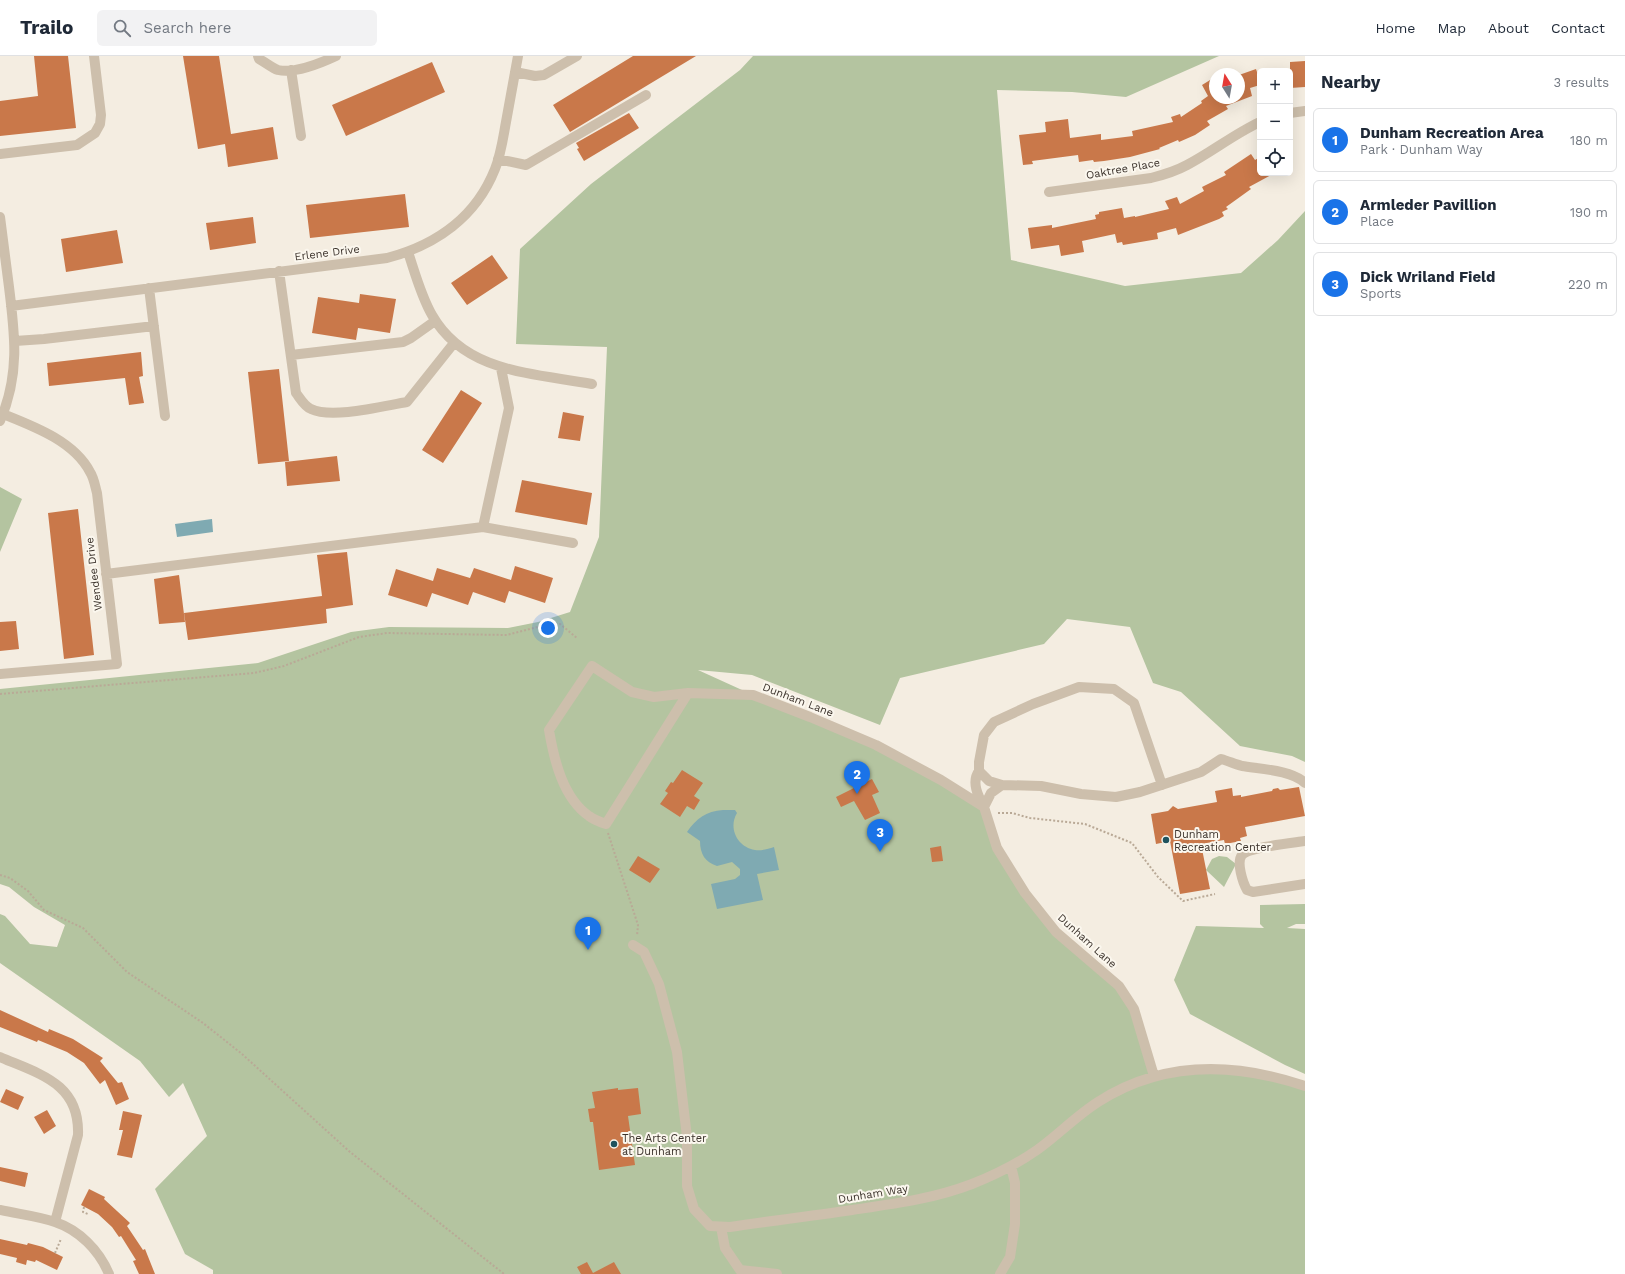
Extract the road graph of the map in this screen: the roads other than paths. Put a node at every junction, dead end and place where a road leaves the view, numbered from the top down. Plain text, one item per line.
1 (94, 56) edge
2 (258, 56) edge
3 (336, 56) edge
4 (518, 56) edge
5 (577, 56) edge
6 (291, 70) junction
7 (516, 72) junction
8 (646, 95) dead end
9 (1305, 111) edge
10 (1293, 113) edge
11 (1257, 124) edge
12 (300, 136) dead end
13 (0, 154) edge
14 (498, 159) junction
15 (1050, 192) dead end
16 (0, 217) edge
17 (408, 252) junction
18 (279, 271) junction
19 (4, 288) edge
20 (149, 288) junction
21 (11, 306) junction
22 (435, 321) junction
23 (154, 326) junction
24 (15, 341) junction
25 (454, 343) junction
26 (291, 354) junction
27 (501, 368) junction
28 (592, 384) dead end
29 (165, 416) dead end
30 (2, 418) edge
31 (483, 527) junction
32 (573, 543) dead end
33 (106, 574) junction
34 (0, 674) edge
35 (688, 693) junction
36 (979, 771) junction
37 (1305, 783) edge
38 (1002, 785) junction
39 (1162, 785) junction
40 (984, 807) junction
41 (1305, 841) edge
42 (1305, 884) edge
43 (633, 945) road end
44 (0, 1057) edge
45 (1154, 1076) junction
46 (1305, 1086) edge
47 (1011, 1166) junction
48 (0, 1210) edge
49 (55, 1222) junction
50 (721, 1227) junction
51 (108, 1274) edge
52 (777, 1274) edge
53 (1000, 1274) edge

1 - 13 street
2 - 6 street
3 - 6 street
4 - 7 street, Erlene Drive
5 - 7 street
6 - 12 street
7 - 14 street, Erlene Drive
8 - 14 street
9 - 10 street
11 - 15 street, Oaktree Place
14 - 17 street, Erlene Drive
16 - 19 street, Wendee Drive
17 - 18 street, Erlene Drive
17 - 22 street
18 - 20 street, Erlene Drive
18 - 26 street
19 - 21 street, Wendee Drive
20 - 21 street, Erlene Drive
20 - 23 street
21 - 24 street, Wendee Drive
22 - 25 street
22 - 26 street
23 - 24 street
23 - 29 street
24 - 30 street, Wendee Drive
25 - 26 street
25 - 27 street
27 - 28 street
27 - 31 street
30 - 33 street, Wendee Drive
31 - 32 street
31 - 33 street
33 - 34 street, Wendee Drive
35 - 35 street, Dunham Lane
35 - 40 street, Dunham Lane
36 - 38 street
36 - 39 street
36 - 40 street
37 - 39 street
38 - 39 street
38 - 40 street
40 - 45 street, Dunham Lane
41 - 42 street
43 - 50 street, Dunham Way
44 - 49 street
45 - 46 street, Dunham Way
45 - 47 street, Dunham Way
47 - 50 street, Dunham Way
47 - 53 street
48 - 49 street
49 - 51 street
50 - 52 street

